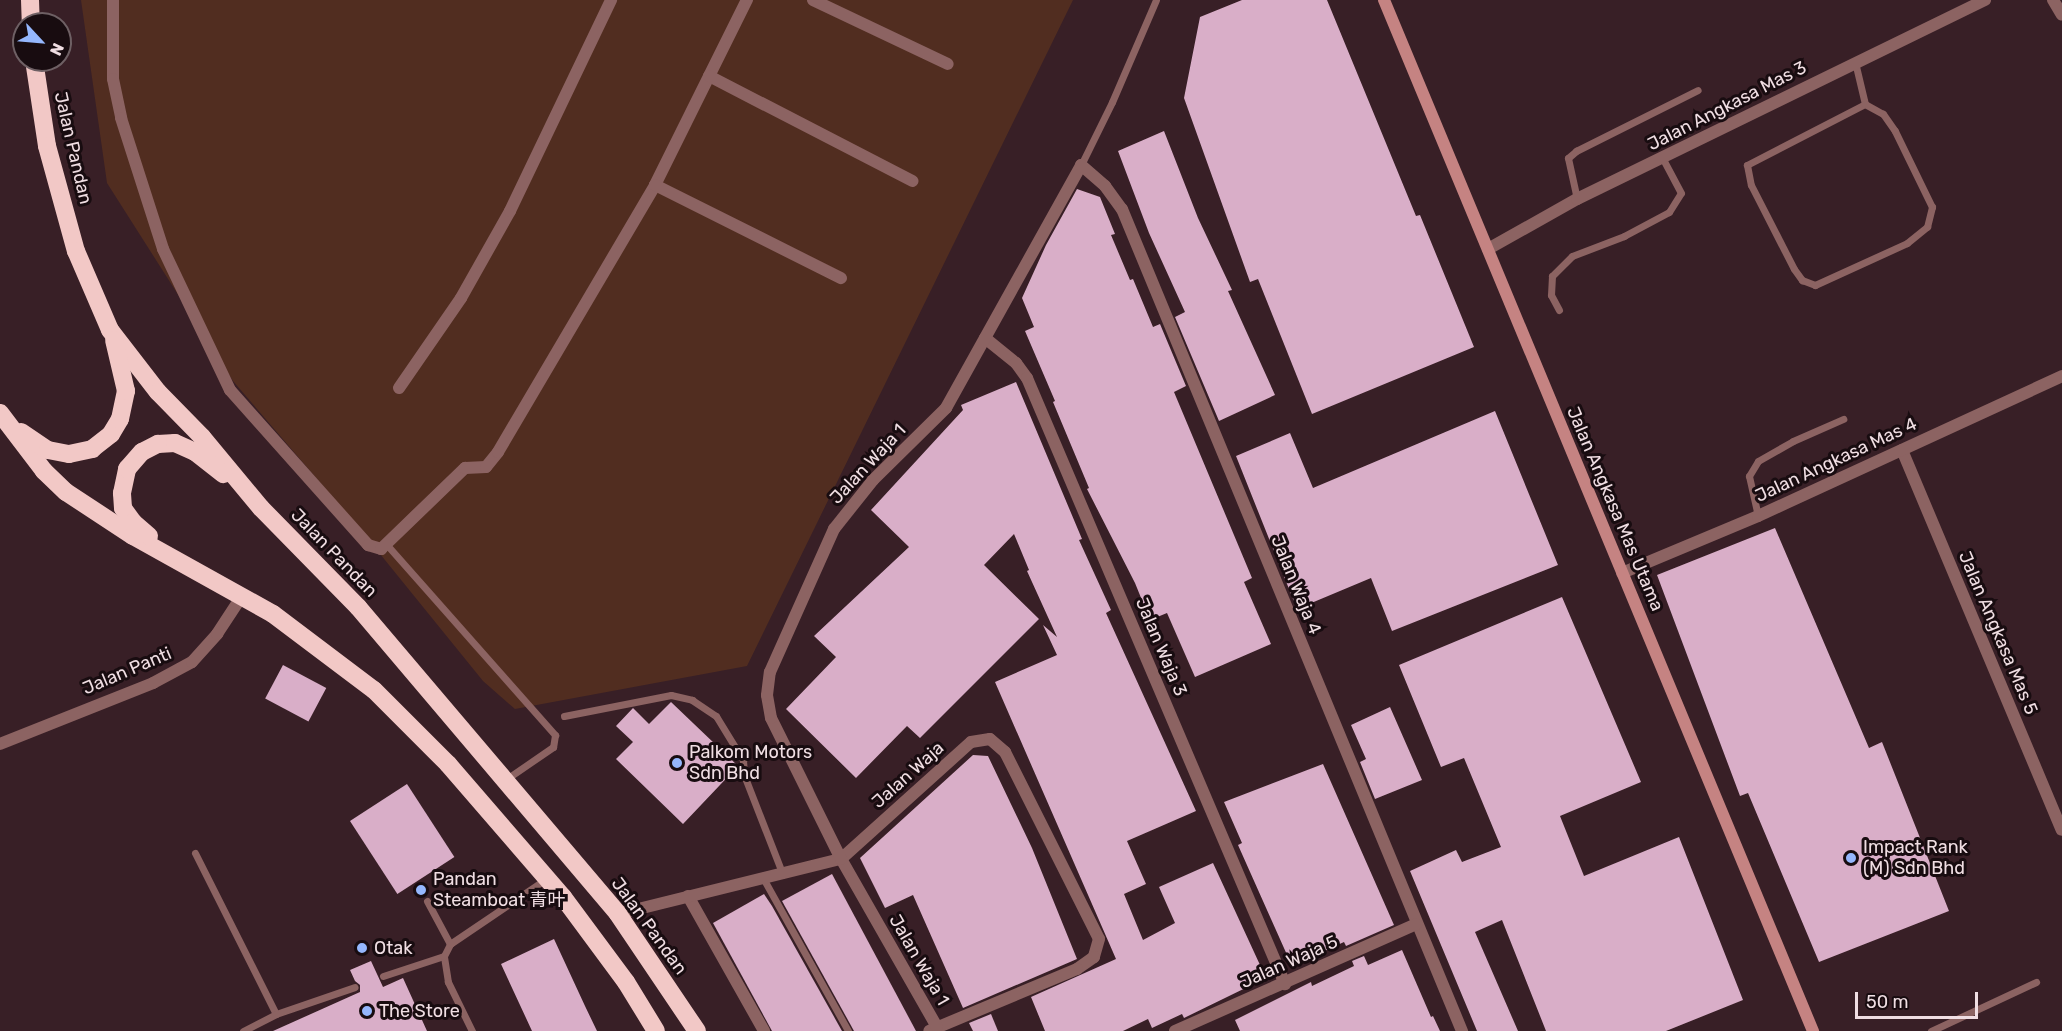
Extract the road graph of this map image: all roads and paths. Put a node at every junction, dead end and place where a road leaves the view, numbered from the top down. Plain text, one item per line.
1 (113, 0) edge
2 (611, 0) edge
3 (747, 0) edge
4 (813, 0) edge
5 (1156, 0) edge
6 (1384, 0) edge
7 (1985, 0) edge
8 (2053, 0) edge
9 (2062, 15) edge
10 (1855, 62) junction
11 (948, 64) dead end
12 (36, 72) edge
13 (709, 76) junction
14 (1698, 90) dead end
15 (1865, 104) junction
16 (1663, 159) junction
17 (1081, 165) junction
18 (912, 181) dead end
19 (655, 185) junction
20 (1577, 199) junction
21 (1488, 249) junction
22 (841, 278) dead end
23 (1559, 310) dead end
24 (110, 330) junction
25 (986, 338) junction
26 (2062, 376) edge
27 (399, 388) dead end
28 (0, 413) edge
29 (1843, 419) dead end
30 (1902, 450) junction
31 (261, 508) junction
32 (1758, 516) junction
33 (387, 545) junction
34 (183, 563) junction
35 (1622, 573) junction
36 (242, 596) junction
37 (564, 716) dead end
38 (0, 744) edge
39 (505, 780) junction
40 (2062, 830) edge
41 (195, 853) dead end
42 (841, 859) junction
43 (783, 875) junction
44 (547, 878) junction
45 (763, 878) junction
46 (688, 896) junction
47 (427, 901) dead end
48 (618, 914) junction
49 (1416, 924) junction
50 (450, 944) junction
51 (444, 956) junction
52 (383, 976) dead end
53 (2037, 982) dead end
54 (1285, 984) junction
55 (355, 987) dead end
56 (276, 1014) junction
57 (933, 1029) edge
58 (243, 1031) edge
59 (472, 1031) edge
60 (656, 1031) edge
61 (697, 1031) edge
62 (764, 1031) edge
63 (848, 1031) edge
64 (1175, 1031) edge
65 (1462, 1031) edge
66 (1813, 1031) edge
67 (1931, 1031) edge

1 - 33 street
2 - 27 street
3 - 13 street
4 - 11 street
5 - 17 lane, Jalan Waja 1
6 - 21 street, Jalan Angkasa Mas Utama
7 - 10 street, Jalan Angkasa Mas 3
8 - 9 street
10 - 15 lane
10 - 16 street, Jalan Angkasa Mas 3
12 - 24 highway, Jalan Pandan
13 - 18 street
13 - 19 street
14 - 20 lane
15 - 15 lane
16 - 20 street, Jalan Angkasa Mas 3
16 - 23 lane
17 - 25 street, Jalan Waja 1
17 - 49 street, Jalan Waja 4
19 - 22 street
19 - 33 street
20 - 21 street, Jalan Angkasa Mas 3
21 - 35 street, Jalan Angkasa Mas Utama
24 - 28 highway
24 - 31 highway, Jalan Pandan
25 - 42 street, Jalan Waja 1
25 - 54 street, Jalan Waja 3
26 - 30 street, Jalan Angkasa Mas 4
28 - 34 highway
29 - 32 lane
30 - 32 street, Jalan Angkasa Mas 4
30 - 40 street, Jalan Angkasa Mas 5
31 - 34 highway
31 - 39 highway, Jalan Pandan
32 - 35 street, Jalan Angkasa Mas 4
33 - 39 lane
34 - 36 highway
35 - 66 street, Jalan Angkasa Mas Utama
36 - 38 street, Jalan Panti
36 - 44 highway
37 - 43 lane
39 - 48 highway, Jalan Pandan
41 - 56 lane
42 - 43 street, Jalan Waja
42 - 57 street, Jalan Waja 1
42 - 57 street, Jalan Waja
43 - 45 street, Jalan Waja
44 - 50 lane
44 - 60 highway
45 - 46 street, Jalan Waja
45 - 63 lane
46 - 48 street, Jalan Waja
46 - 62 street
47 - 50 lane
48 - 61 highway, Jalan Pandan
49 - 54 street, Jalan Waja 5
49 - 65 street, Jalan Waja 4
50 - 51 lane
51 - 52 lane
51 - 59 lane
53 - 67 lane
54 - 64 street, Jalan Waja 5
55 - 56 lane
56 - 58 lane

